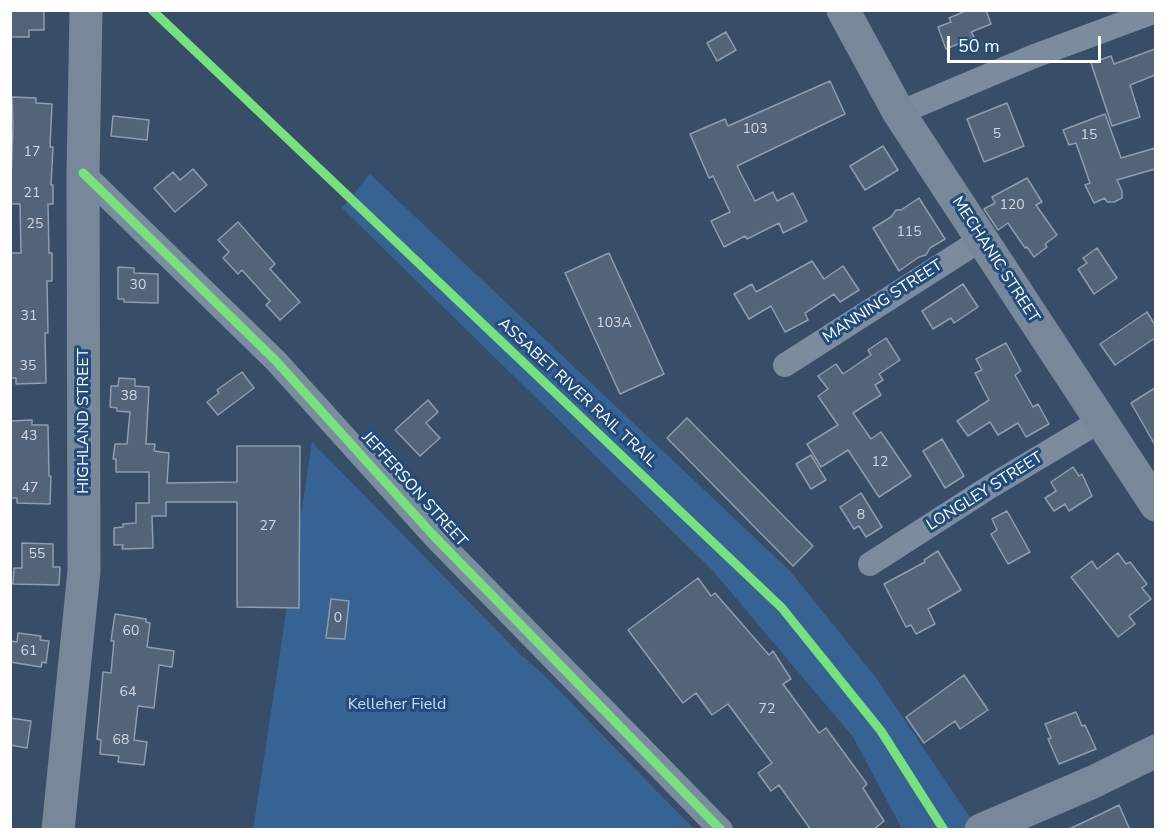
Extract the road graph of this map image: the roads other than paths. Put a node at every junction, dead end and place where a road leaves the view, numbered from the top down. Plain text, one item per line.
1 (86, 10) edge
2 (843, 10) edge
3 (1155, 11) edge
4 (899, 113) junction
5 (83, 173) junction
6 (982, 239) junction
7 (785, 365) dead end
8 (1100, 421) junction
9 (1155, 505) edge
10 (870, 564) dead end
11 (1155, 751) edge
12 (58, 830) edge
13 (721, 830) edge
14 (981, 830) edge

1 - 5 street, HIGHLAND STREET
2 - 4 street, MECHANIC STREET
3 - 4 street
4 - 6 street, MECHANIC STREET
5 - 12 street, HIGHLAND STREET
5 - 13 street, JEFFERSON STREET
6 - 7 street, MANNING STREET
6 - 8 street, MECHANIC STREET
8 - 9 street, MECHANIC STREET
8 - 10 street, LONGLEY STREET
11 - 14 street

